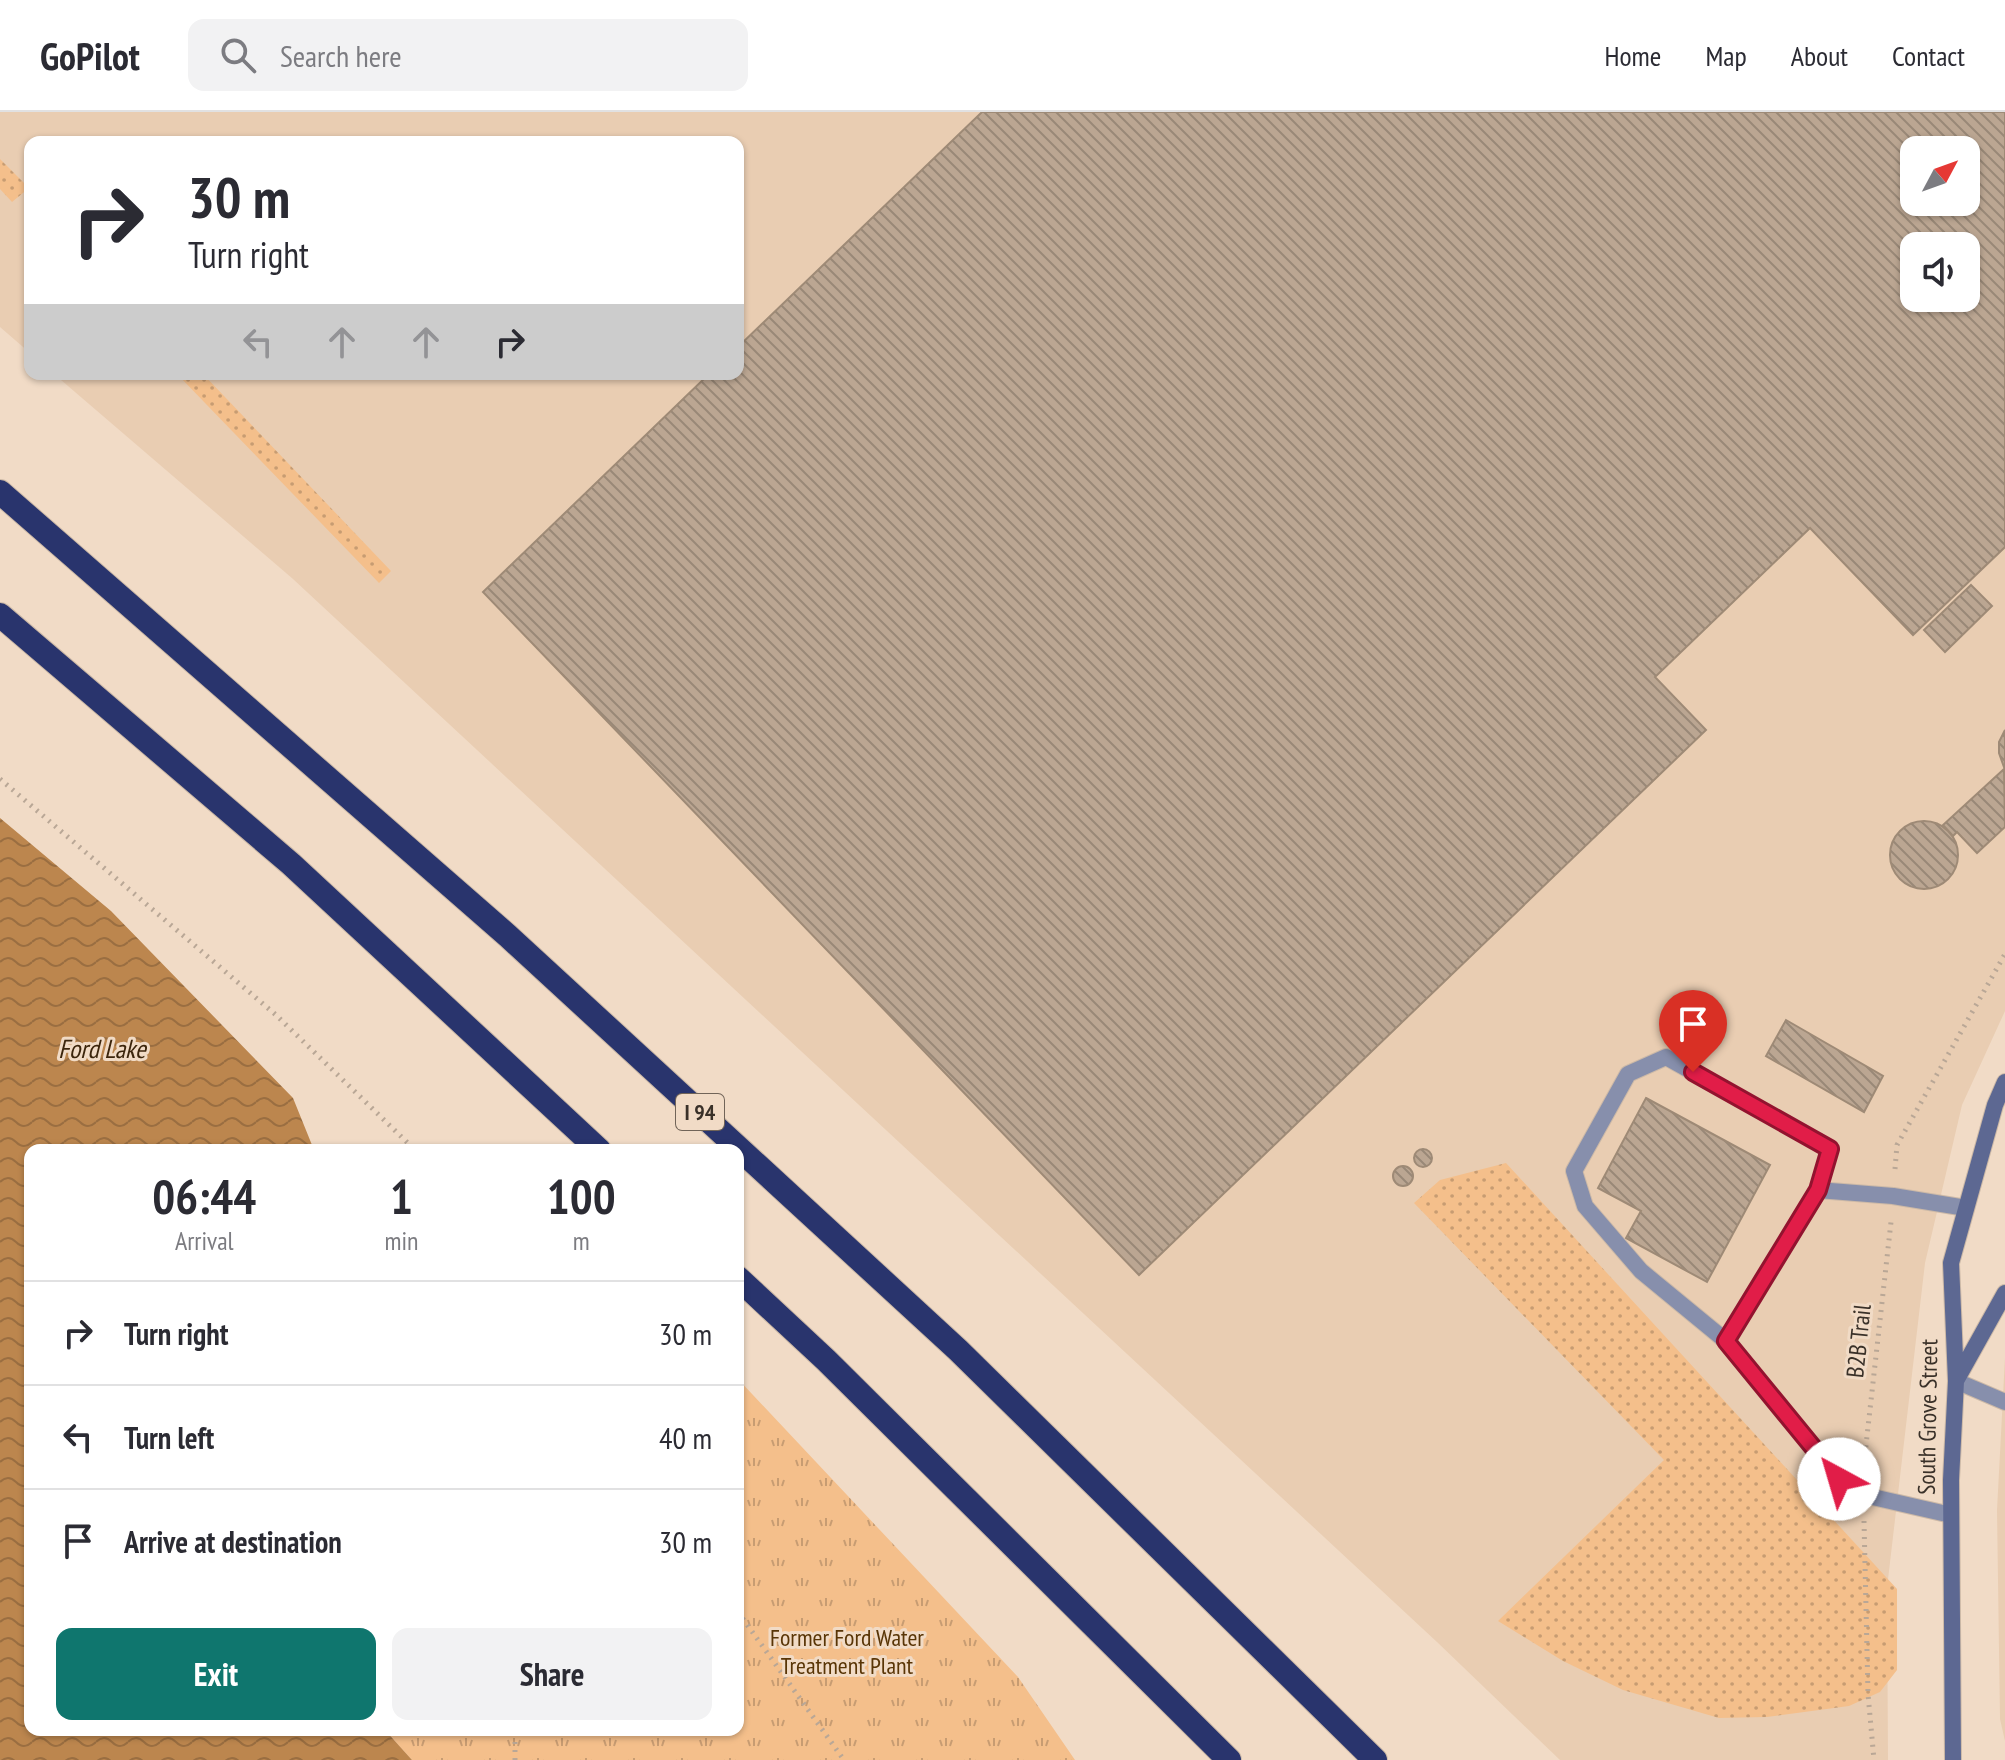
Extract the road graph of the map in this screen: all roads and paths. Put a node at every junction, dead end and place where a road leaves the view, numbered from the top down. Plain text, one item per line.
1 (0, 492) edge
2 (0, 615) edge
3 (0, 779) edge
4 (2005, 954) edge
5 (2005, 1082) edge
6 (2000, 1106) edge
7 (409, 1144) edge
8 (593, 1144) edge
9 (735, 1144) edge
10 (744, 1153) edge
11 (1818, 1190) junction
12 (1893, 1196) junction
13 (1966, 1208) junction
14 (744, 1284) edge
15 (2005, 1293) edge
16 (1726, 1341) junction
17 (1956, 1381) junction
18 (2005, 1402) edge
19 (1864, 1495) junction
20 (1951, 1515) junction
21 (744, 1620) edge
22 (515, 1736) edge
23 (515, 1760) edge
24 (844, 1760) edge
25 (1229, 1760) edge
26 (1375, 1760) edge
27 (1874, 1760) edge
28 (1953, 1760) edge

1 - 9 highway, I 94
2 - 8 highway
3 - 7 path
4 - 12 path, B2B Trail
5 - 6 main road, South Grove Street
6 - 13 main road, South Grove Street
10 - 26 highway, I 94
11 - 12 lane
11 - 16 lane
11 - 16 lane
12 - 13 lane
12 - 19 path, B2B Trail
13 - 17 main road, South Grove Street
14 - 25 highway
15 - 17 main road
16 - 19 lane
17 - 18 lane
17 - 20 main road, South Grove Street
19 - 20 lane
19 - 27 path, B2B Trail
20 - 28 main road, South Grove Street
21 - 24 path
22 - 23 path

